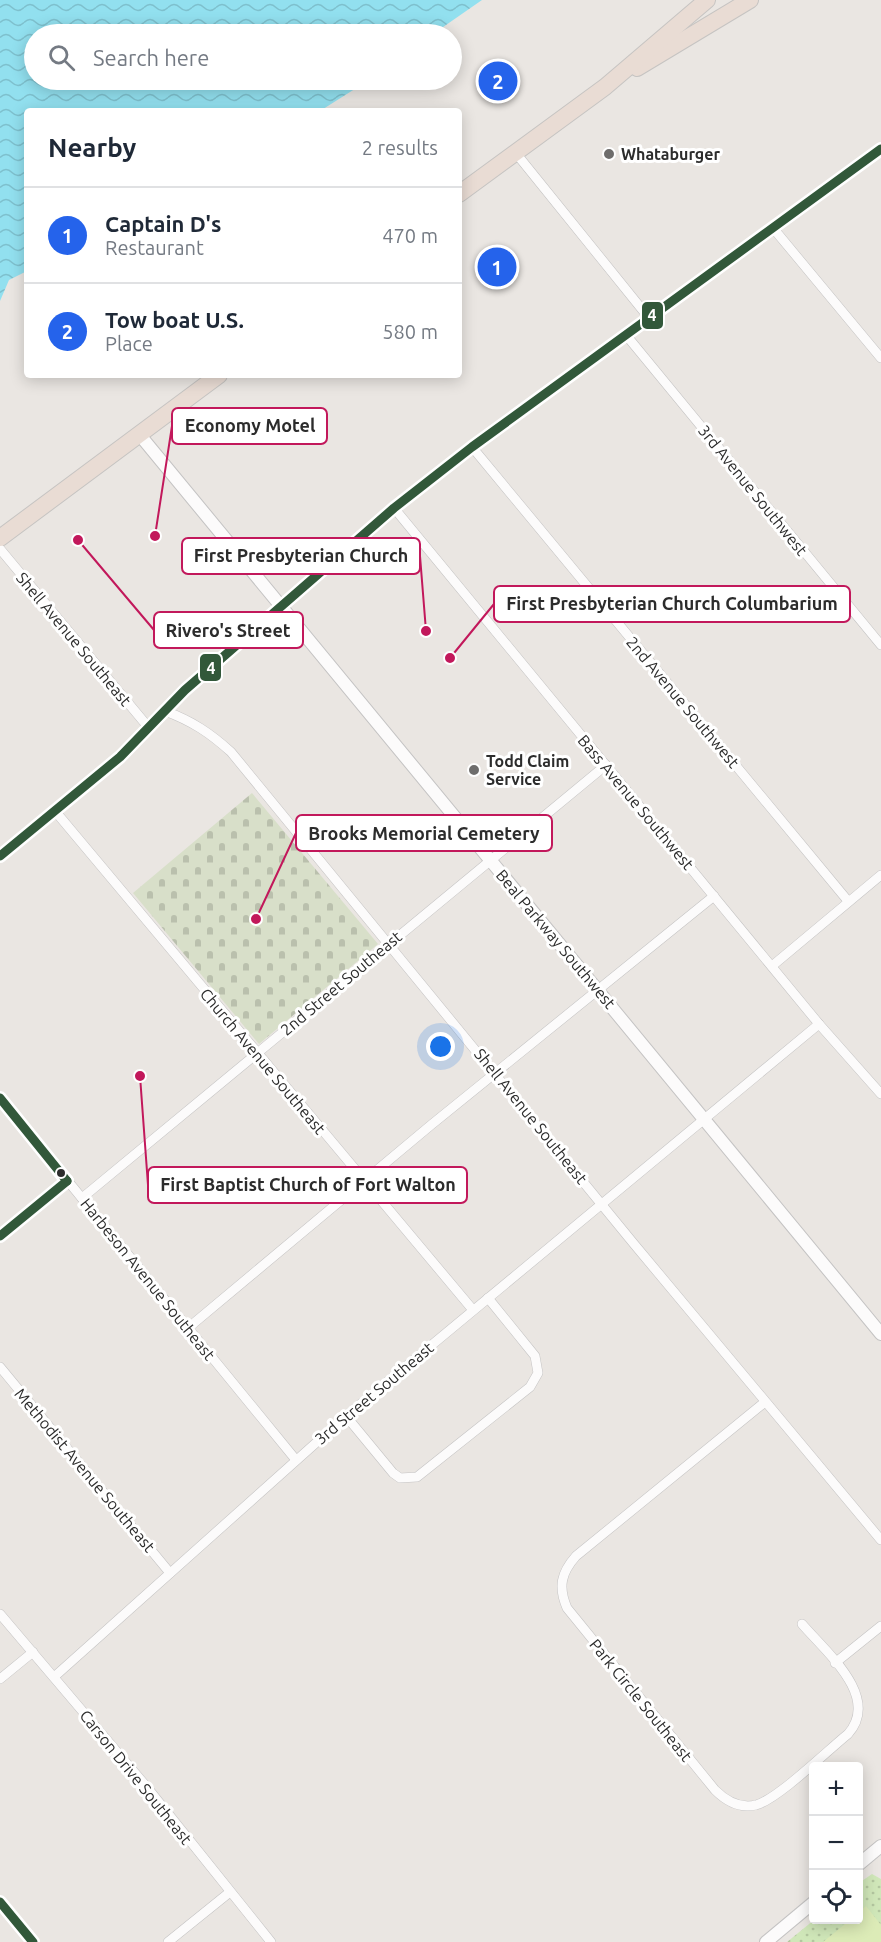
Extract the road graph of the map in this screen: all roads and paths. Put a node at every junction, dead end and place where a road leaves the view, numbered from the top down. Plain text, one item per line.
1 (707, 0) edge
2 (750, 0) edge
3 (605, 87) junction
4 (881, 149) edge
5 (515, 152) junction
6 (462, 192) edge
7 (773, 228) junction
8 (649, 318) junction
9 (626, 335) junction
10 (881, 358) edge
11 (215, 378) edge
12 (139, 434) junction
13 (472, 447) junction
14 (394, 508) junction
15 (0, 538) edge
16 (0, 549) edge
17 (281, 606) junction
18 (881, 645) edge
19 (165, 711) junction
20 (149, 728) junction
21 (606, 765) junction
22 (55, 811) junction
23 (0, 856) edge
24 (490, 860) junction
25 (881, 874) edge
26 (714, 896) junction
27 (849, 902) junction
28 (389, 944) junction
29 (772, 966) junction
30 (598, 990) junction
31 (819, 1024) junction
32 (257, 1054) junction
33 (496, 1073) junction
34 (881, 1094) edge
35 (0, 1098) edge
36 (703, 1119) junction
37 (67, 1180) junction
38 (364, 1182) junction
39 (82, 1198) junction
40 (602, 1204) junction
41 (0, 1236) edge
42 (488, 1298) junction
43 (473, 1310) junction
44 (188, 1328) junction
45 (881, 1334) edge
46 (0, 1367) edge
47 (765, 1402) junction
48 (346, 1416) junction
49 (296, 1460) junction
50 (881, 1540) edge
51 (170, 1573) junction
52 (0, 1614) edge
53 (802, 1624) dead end
54 (881, 1626) edge
55 (33, 1652) junction
56 (835, 1663) junction
57 (54, 1677) junction
58 (0, 1679) edge
59 (881, 1846) edge
60 (863, 1861) edge
61 (230, 1892) junction
62 (0, 1902) edge
63 (809, 1905) edge
64 (33, 1942) edge
65 (168, 1942) edge
66 (271, 1942) edge
67 (766, 1942) edge

1 - 3 highway
2 - 3 highway
3 - 5 highway
4 - 7 street
5 - 6 highway
5 - 8 street
7 - 8 street
7 - 10 street
8 - 9 street
9 - 13 street
9 - 18 street, 3rd Avenue Southwest
11 - 12 highway
12 - 15 highway
12 - 17 main road, Beal Parkway Southwest
13 - 14 street
13 - 27 street, 2nd Avenue Southwest
14 - 17 street
14 - 21 street, Bass Avenue Southwest
16 - 20 street, Shell Avenue Southeast
17 - 19 street
17 - 24 main road, Beal Parkway Southwest
19 - 20 street
19 - 28 street, Shell Avenue Southeast
20 - 22 street
21 - 24 street, 2nd Street Southeast
21 - 26 street, Bass Avenue Southwest
22 - 23 street
22 - 32 street, Church Avenue Southeast
24 - 28 street, 2nd Street Southeast
24 - 30 main road, Beal Parkway Southwest
25 - 27 street
26 - 29 street, Bass Avenue Southwest
26 - 30 street
27 - 29 street
28 - 32 street, 2nd Street Southeast
28 - 33 street, Shell Avenue Southeast
29 - 31 street, Bass Avenue Southwest
30 - 33 street
30 - 36 main road, Beal Parkway Southwest
31 - 34 street, Bass Avenue Southwest
31 - 36 street, 3rd Street Southeast
32 - 38 street, Church Avenue Southeast
32 - 39 street, 2nd Street Southeast
33 - 38 street
33 - 40 street, Shell Avenue Southeast
35 - 37 street, Harbeson Avenue Southeast
36 - 40 street, 3rd Street Southeast
36 - 45 main road, Beal Parkway Southwest
37 - 39 street, Harbeson Avenue Southeast
37 - 41 street
38 - 43 street, Church Avenue Southeast
38 - 44 street
39 - 44 street, Harbeson Avenue Southeast
40 - 42 street, 3rd Street Southeast
40 - 47 street, Shell Avenue Southeast
42 - 43 street, 3rd Street Southeast
42 - 48 street
43 - 48 street, 3rd Street Southeast
44 - 49 street, Harbeson Avenue Southeast
46 - 51 street, Methodist Avenue Southeast
47 - 50 street, Shell Avenue Southeast
47 - 56 street, Park Circle Southeast
48 - 49 street, 3rd Street Southeast
49 - 51 street, 3rd Street Southeast
51 - 57 street, 3rd Street Southeast
52 - 55 street, Carson Drive Southeast
53 - 56 street, Park Circle Southeast
54 - 56 street
55 - 57 street, Carson Drive Southeast
55 - 58 street
57 - 61 street, Carson Drive Southeast
59 - 60 main road
61 - 65 street
61 - 66 street, Carson Drive Southeast
62 - 64 street
63 - 67 main road

